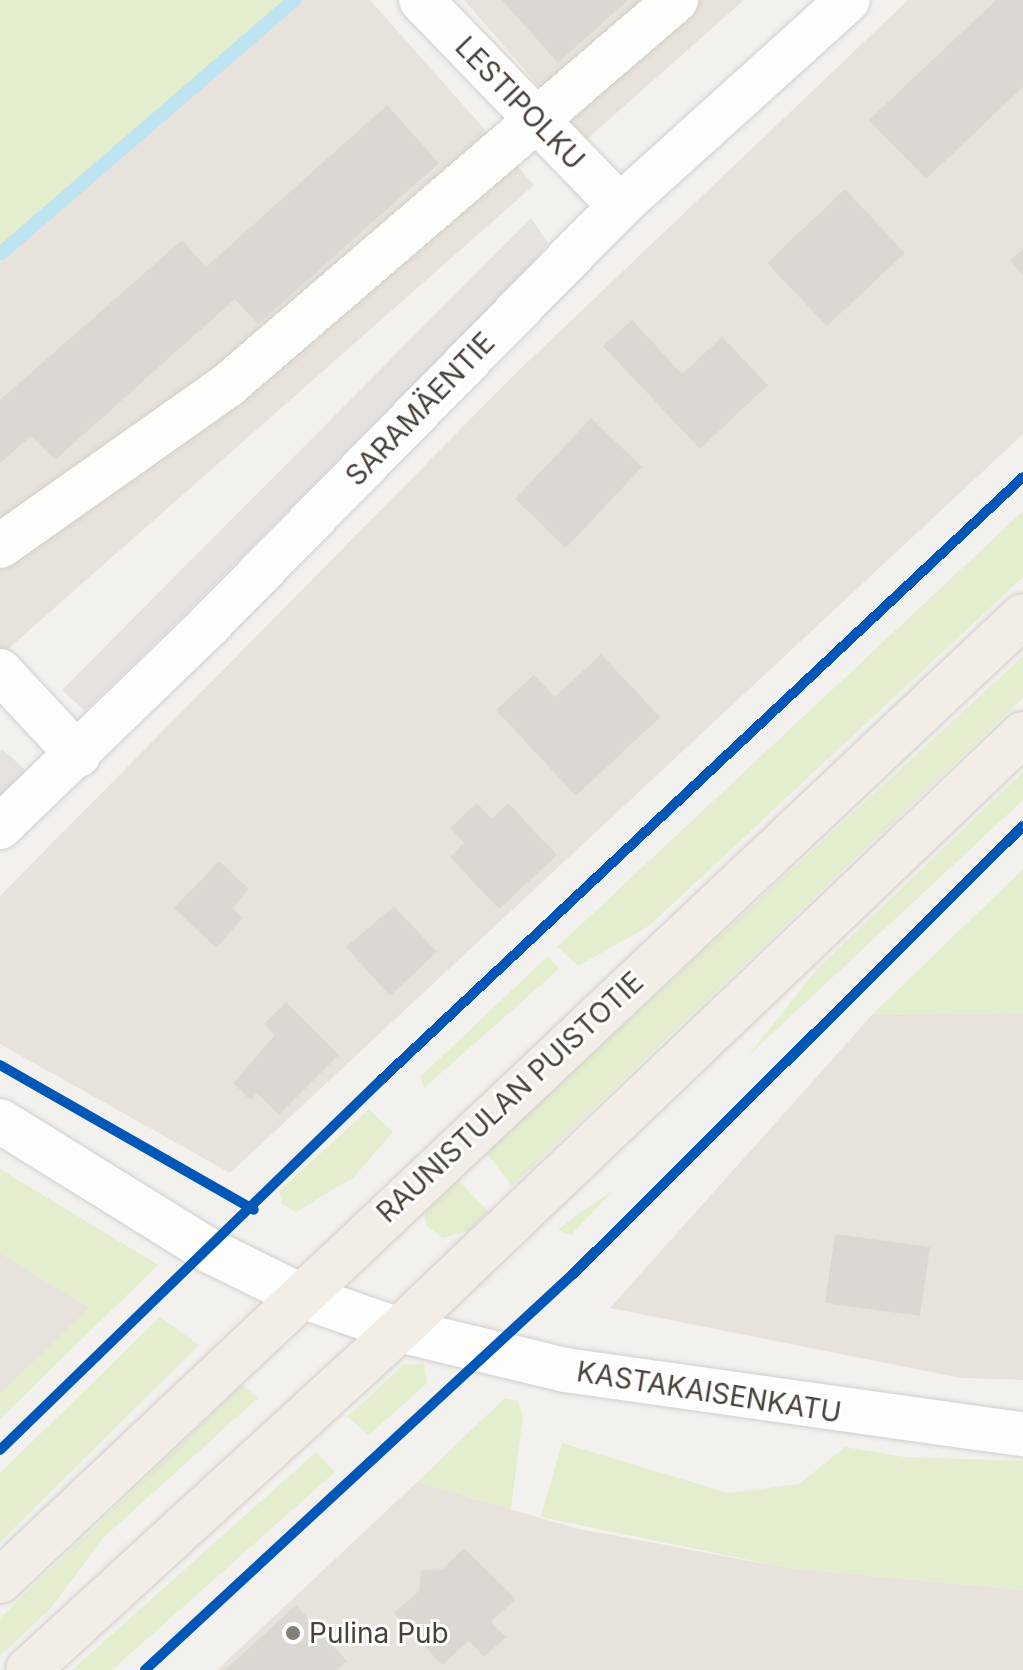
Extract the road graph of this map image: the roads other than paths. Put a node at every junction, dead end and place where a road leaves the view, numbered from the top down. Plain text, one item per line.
1 (421, 0) edge
2 (676, 0) edge
3 (848, 0) edge
4 (537, 122) junction
5 (620, 206) junction
6 (0, 546) edge
7 (1023, 616) edge
8 (0, 671) edge
9 (1023, 734) edge
10 (78, 755) junction
11 (0, 827) edge
12 (0, 1121) edge
13 (299, 1295) junction
14 (399, 1330) junction
15 (1023, 1434) edge
16 (0, 1581) edge
17 (28, 1670) edge

1 - 4 street, LESTIPOLKU
2 - 4 street
3 - 5 street, SARAMÄENTIE
4 - 5 street, LESTIPOLKU
4 - 6 street
5 - 10 street, SARAMÄENTIE
7 - 13 main road, RAUNISTULAN PUISTOTIE
8 - 10 street
9 - 14 main road
10 - 11 street, SARAMÄENTIE
12 - 13 street, KASTAKAISENKATU
13 - 14 street, KASTAKAISENKATU
13 - 16 main road, RAUNISTULAN PUISTOTIE
14 - 15 street, KASTAKAISENKATU
14 - 17 main road

